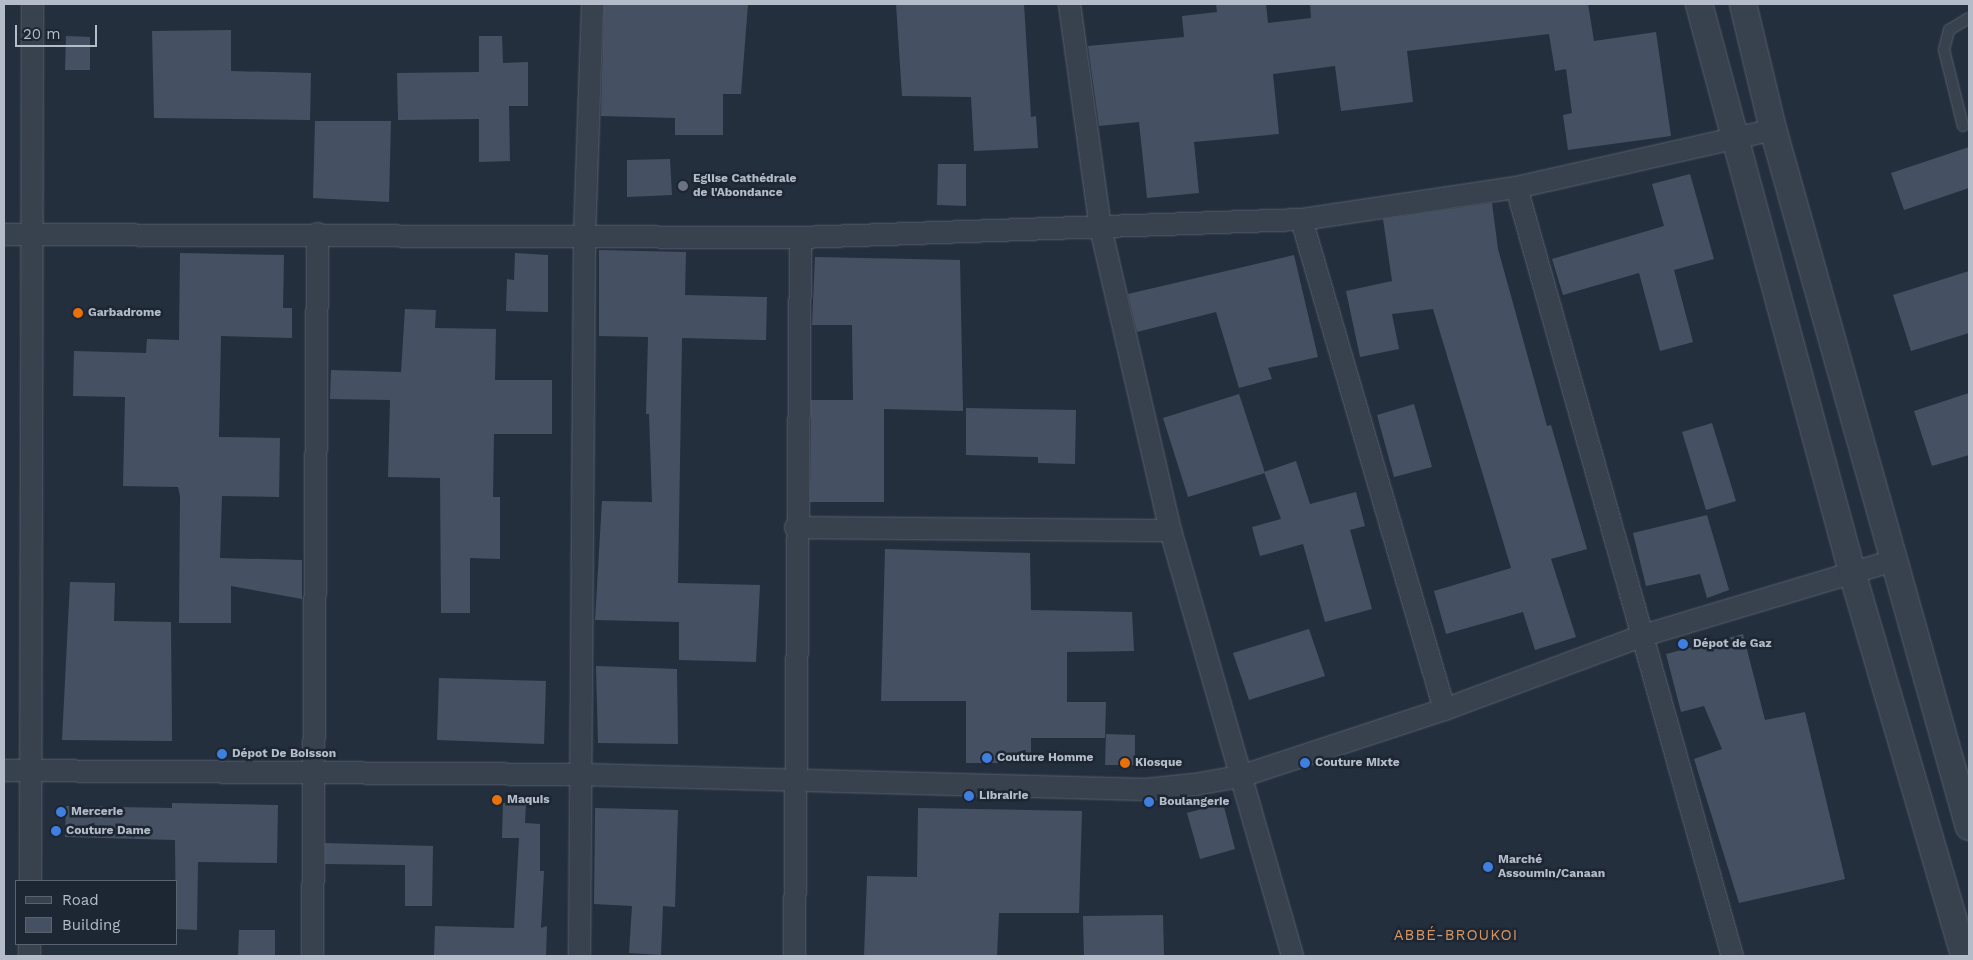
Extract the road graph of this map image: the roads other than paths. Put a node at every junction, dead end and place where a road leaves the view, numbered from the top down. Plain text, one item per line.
1 (32, 4) edge
2 (592, 4) edge
3 (1069, 4) edge
4 (1699, 4) edge
5 (1743, 4) edge
6 (1969, 18) edge
7 (1963, 126) dead end
8 (1773, 129) junction
9 (1734, 138) junction
10 (1516, 187) junction
11 (1301, 219) junction
12 (1100, 227) junction
13 (317, 233) junction
14 (4, 234) edge
15 (29, 234) junction
16 (584, 235) junction
17 (800, 237) junction
18 (795, 526) junction
19 (1170, 530) junction
20 (1893, 560) junction
21 (1852, 572) junction
22 (1643, 635) junction
23 (1444, 709) junction
24 (4, 770) edge
25 (32, 770) junction
26 (580, 774) junction
27 (312, 775) junction
28 (1240, 776) junction
29 (795, 780) junction
30 (1969, 827) edge
31 (30, 880) edge
32 (312, 956) edge
33 (579, 956) edge
34 (794, 956) edge
35 (1292, 956) edge
36 (1732, 956) edge
37 (1964, 956) edge

1 - 15 street
2 - 16 street
3 - 12 street
4 - 9 street
5 - 8 street
6 - 7 lane
8 - 9 street
8 - 20 street
9 - 10 street
9 - 21 street
10 - 11 street
10 - 22 street
11 - 12 street
11 - 23 street
12 - 17 street
12 - 19 street
13 - 15 street
13 - 16 street
13 - 27 street
14 - 15 street
15 - 25 street
16 - 17 street
16 - 26 street
17 - 18 street
18 - 19 street
18 - 29 street
19 - 28 street
20 - 21 street
20 - 30 street
21 - 22 street
21 - 37 street
22 - 23 street
22 - 36 street
23 - 28 street
24 - 25 street
25 - 27 street
25 - 31 street
26 - 27 street
26 - 29 street
26 - 33 street
27 - 32 street
28 - 29 street
28 - 35 street
29 - 34 street

